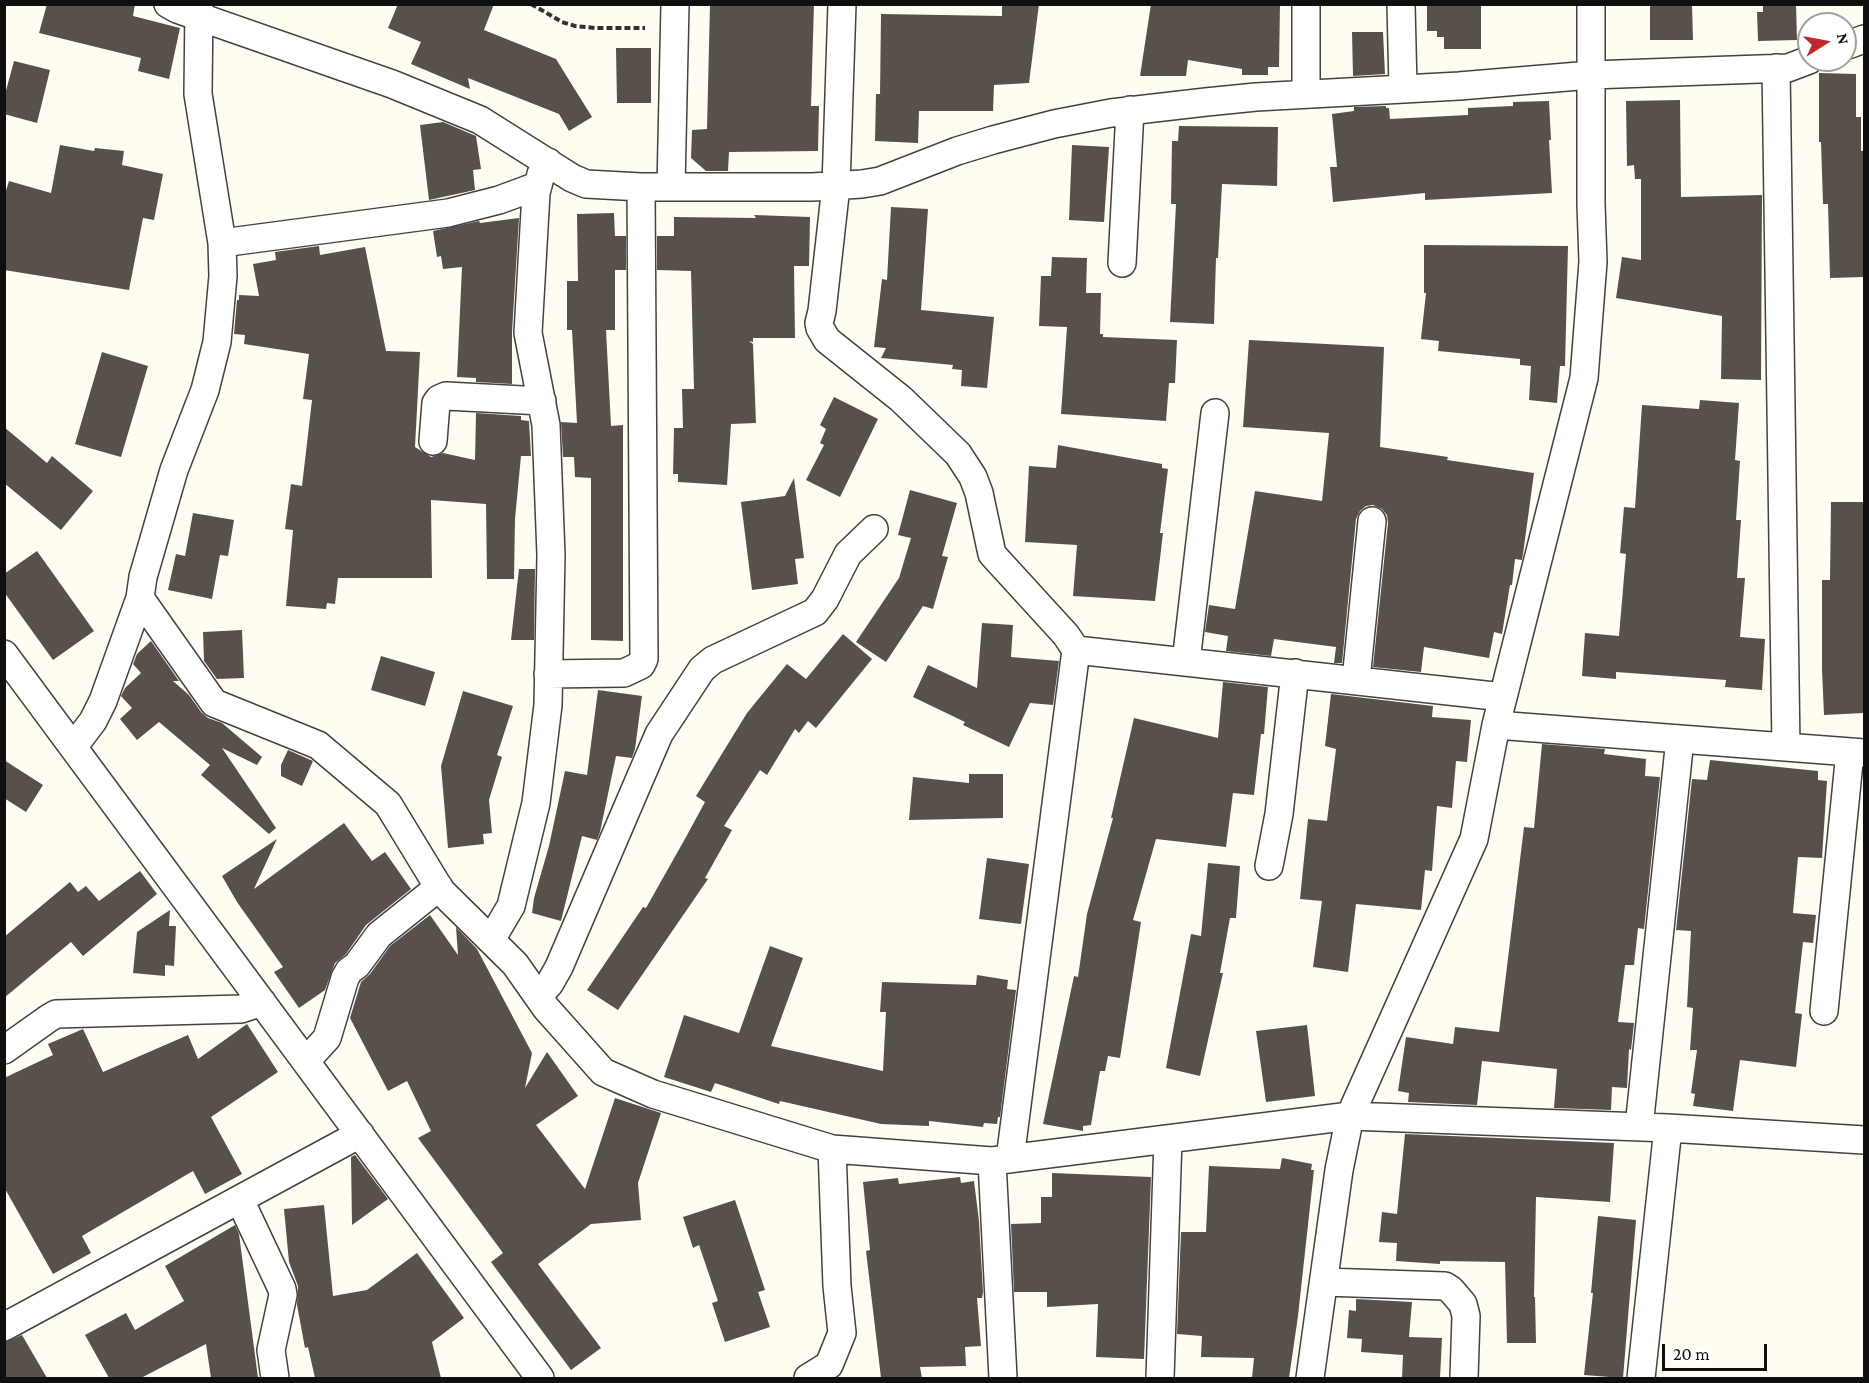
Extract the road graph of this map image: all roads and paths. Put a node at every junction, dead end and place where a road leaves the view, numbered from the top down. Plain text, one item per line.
1 (168, 4) edge
2 (531, 4) edge
3 (842, 4) edge
4 (1306, 4) edge
5 (1401, 4) edge
6 (1591, 4) edge
7 (199, 10) edge
8 (674, 16) edge
9 (1797, 65) edge
10 (1776, 68) junction
11 (1591, 75) junction
12 (1403, 88) junction
13 (1306, 94) junction
14 (1131, 110) junction
15 (543, 174) junction
16 (836, 186) junction
17 (641, 187) junction
18 (671, 188) junction
19 (222, 243) junction
20 (1122, 262) dead end
21 (542, 401) junction
22 (1215, 413) dead end
23 (433, 441) dead end
24 (1372, 521) dead end
25 (874, 529) dead end
26 (140, 598) junction
27 (1076, 650) junction
28 (4, 654) edge
29 (1186, 662) junction
30 (1295, 673) junction
31 (548, 674) junction
32 (1356, 680) junction
33 (1503, 697) junction
34 (1496, 725) junction
35 (1680, 739) junction
36 (74, 746) junction
37 (1786, 747) junction
38 (1857, 752) edge
39 (1269, 866) dead end
40 (439, 887) junction
41 (491, 940) junction
42 (538, 996) junction
43 (262, 1002) junction
44 (1824, 1011) dead end
45 (4, 1050) edge
46 (306, 1061) junction
47 (1350, 1116) junction
48 (1639, 1127) junction
49 (1668, 1128) junction
50 (360, 1134) junction
51 (1168, 1139) junction
52 (1864, 1140) edge
53 (832, 1149) junction
54 (1001, 1160) junction
55 (240, 1200) junction
56 (1324, 1282) junction
57 (4, 1327) edge
58 (275, 1378) edge
59 (540, 1378) edge
60 (808, 1378) edge
61 (1003, 1378) edge
62 (1160, 1378) edge
63 (1310, 1378) edge
64 (1464, 1378) edge
65 (1641, 1378) edge

1 - 7 street
2 - 8 path
3 - 16 street
4 - 13 street
5 - 12 street
6 - 11 street
7 - 15 street
7 - 19 street
8 - 18 street
9 - 10 street
10 - 11 street
10 - 37 street
11 - 12 street
11 - 33 street
12 - 13 street
13 - 14 street
14 - 16 street
14 - 20 street
15 - 17 street
15 - 19 street
15 - 21 street
16 - 18 street
16 - 27 street
17 - 18 street
17 - 31 street
19 - 26 street
21 - 23 street
21 - 31 street
22 - 29 street
24 - 32 street
25 - 42 street
26 - 36 street
26 - 40 street
27 - 29 street
27 - 54 street
28 - 36 street
29 - 30 street
30 - 32 street
30 - 39 street
31 - 41 street
32 - 33 street
33 - 34 street
34 - 35 street
34 - 47 street
35 - 37 street
35 - 48 street
36 - 43 street
37 - 38 street
38 - 44 street
40 - 41 street
40 - 46 street
41 - 42 street
42 - 53 street
43 - 45 street
43 - 46 street
46 - 50 street
47 - 48 street
47 - 51 street
47 - 56 street
48 - 49 street
49 - 52 street
49 - 65 street
50 - 55 street
50 - 59 street
51 - 54 street
51 - 62 street
53 - 54 street
53 - 60 street
54 - 61 street
55 - 57 street
55 - 58 street
56 - 63 street
56 - 64 street

